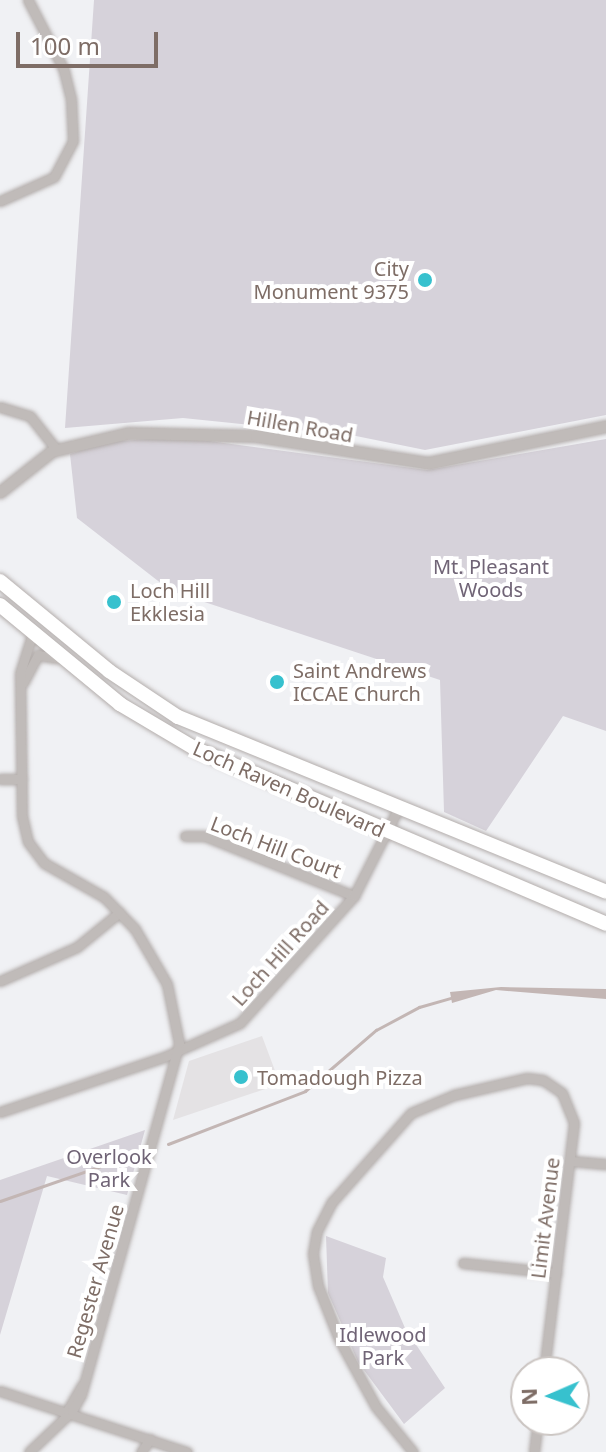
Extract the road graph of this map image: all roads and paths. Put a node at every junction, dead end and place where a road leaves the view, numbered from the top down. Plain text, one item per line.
1 (28, 0) edge
2 (0, 201) edge
3 (0, 407) edge
4 (606, 426) edge
5 (56, 449) junction
6 (0, 492) edge
7 (0, 571) edge
8 (0, 581) edge
9 (0, 605) edge
10 (40, 616) junction
11 (33, 632) junction
12 (72, 665) junction
13 (22, 686) junction
14 (133, 689) junction
15 (0, 779) edge
16 (22, 779) junction
17 (332, 780) junction
18 (326, 806) junction
19 (399, 807) junction
20 (388, 833) junction
21 (185, 836) dead end
22 (606, 892) edge
23 (354, 896) junction
24 (120, 912) junction
25 (606, 924) edge
26 (0, 981) edge
27 (177, 1052) junction
28 (0, 1112) edge
29 (570, 1161) junction
30 (606, 1164) edge
31 (463, 1263) dead end
32 (556, 1273) junction
33 (546, 1356) edge
34 (0, 1391) edge
35 (65, 1417) junction
36 (150, 1439) junction
37 (29, 1452) edge
38 (141, 1452) edge
39 (187, 1452) edge
40 (413, 1452) edge

1 - 2 street
3 - 5 street
4 - 5 street, Hillen Road
5 - 6 street, Hillen Road
7 - 10 main road
8 - 10 main road, Loch Raven Boulevard
9 - 11 main road, Loch Raven Boulevard
10 - 14 main road, Loch Raven Boulevard
11 - 12 main road, Loch Raven Boulevard
11 - 13 street, Regester Avenue
11 - 14 main road
12 - 13 street
12 - 18 main road, Loch Raven Boulevard
13 - 16 street, Regester Avenue
14 - 17 main road, Loch Raven Boulevard
15 - 16 street
16 - 24 street, Regester Avenue
17 - 18 main road
17 - 19 main road, Loch Raven Boulevard
18 - 20 main road, Loch Raven Boulevard
19 - 20 street, Loch Hill Road
19 - 22 main road, Loch Raven Boulevard
20 - 23 street, Loch Hill Road
20 - 25 main road, Loch Raven Boulevard
21 - 23 street, Loch Hill Court
23 - 27 street, Loch Hill Road
24 - 26 street
24 - 27 street, Regester Avenue
27 - 28 street, Loch Hill Road
27 - 35 street, Regester Avenue
29 - 30 street
29 - 32 street, Limit Avenue
29 - 40 street, Limit Avenue
31 - 32 street
32 - 33 street, Limit Avenue
34 - 35 street
35 - 36 street
35 - 37 street, Regester Avenue
36 - 38 street
36 - 39 street

